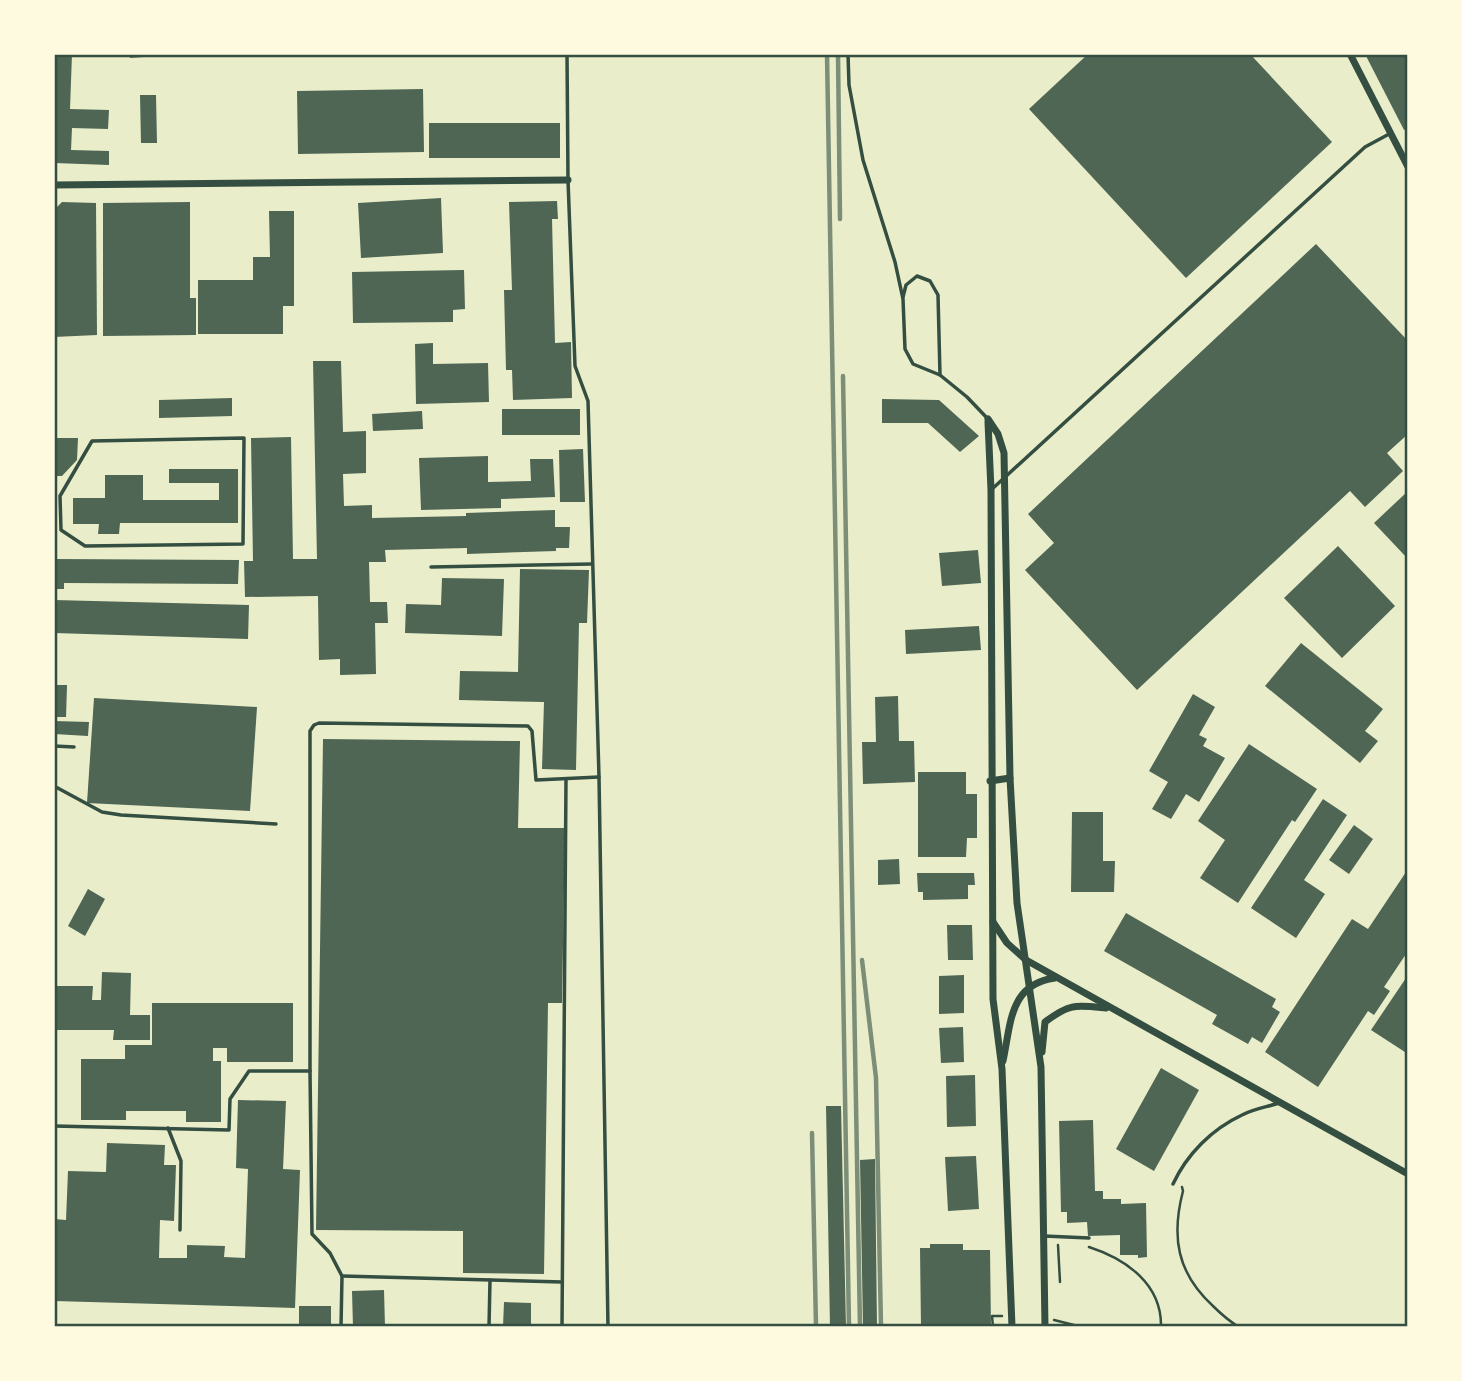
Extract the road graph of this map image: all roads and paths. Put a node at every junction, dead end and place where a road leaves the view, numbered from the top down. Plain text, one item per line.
1 (567, 54) edge
2 (848, 54) edge
3 (1350, 54) edge
4 (1391, 133) junction
5 (1408, 166) edge
6 (568, 180) junction
7 (54, 185) edge
8 (903, 299) junction
9 (940, 375) junction
10 (988, 419) junction
11 (1004, 480) junction
12 (991, 490) junction
13 (54, 496) edge
14 (60, 496) junction
15 (592, 564) junction
16 (431, 567) dead end
17 (54, 746) edge
18 (74, 747) dead end
19 (599, 777) junction
20 (1010, 778) junction
21 (566, 779) junction
22 (990, 781) junction
23 (54, 786) edge
24 (276, 824) dead end
25 (992, 922) junction
26 (1026, 960) junction
27 (1055, 978) junction
28 (1030, 985) junction
29 (1110, 1008) junction
30 (1041, 1067) junction
31 (1002, 1069) junction
32 (310, 1071) junction
33 (1281, 1103) junction
34 (54, 1126) edge
35 (168, 1128) junction
36 (1408, 1174) edge
37 (1173, 1184) joint
38 (180, 1230) dead end
39 (1044, 1236) junction
40 (1089, 1238) dead end
41 (1065, 1245) dead end
42 (1081, 1246) dead end
43 (342, 1276) junction
44 (490, 1280) junction
45 (562, 1282) junction
46 (1060, 1282) dead end
47 (1012, 1316) junction
48 (1045, 1322) edge
49 (341, 1327) edge
50 (489, 1327) edge
51 (562, 1327) edge
52 (608, 1327) edge
53 (993, 1327) edge
54 (1012, 1327) edge
55 (1082, 1327) edge
56 (1161, 1327) edge
57 (1239, 1327) edge

1 - 6 lane
2 - 8 lane
3 - 4 street
4 - 5 street
4 - 11 lane
6 - 7 street
6 - 15 lane
8 - 9 lane
8 - 9 lane
9 - 10 lane
10 - 11 street
10 - 12 street
11 - 12 lane
11 - 20 street
12 - 22 street
13 - 14 lane
14 - 14 lane
15 - 16 lane
15 - 19 lane
17 - 18 lane
19 - 21 lane
19 - 52 lane
20 - 22 street
20 - 26 street
21 - 32 lane
21 - 45 lane
22 - 25 street
23 - 24 lane
25 - 26 street
25 - 31 street
26 - 27 street
26 - 28 street
27 - 28 street
27 - 29 street
28 - 30 street
28 - 31 street
29 - 30 street
29 - 33 street
30 - 39 street
31 - 47 street
32 - 35 lane
32 - 43 lane
33 - 36 street
33 - 37 lane
34 - 35 lane
35 - 38 lane
37 - 57 path
39 - 40 lane
39 - 48 street
41 - 46 path
42 - 56 path
43 - 44 lane
43 - 49 lane
44 - 45 lane
44 - 50 lane
45 - 51 lane
47 - 53 path
47 - 54 street
48 - 55 path

